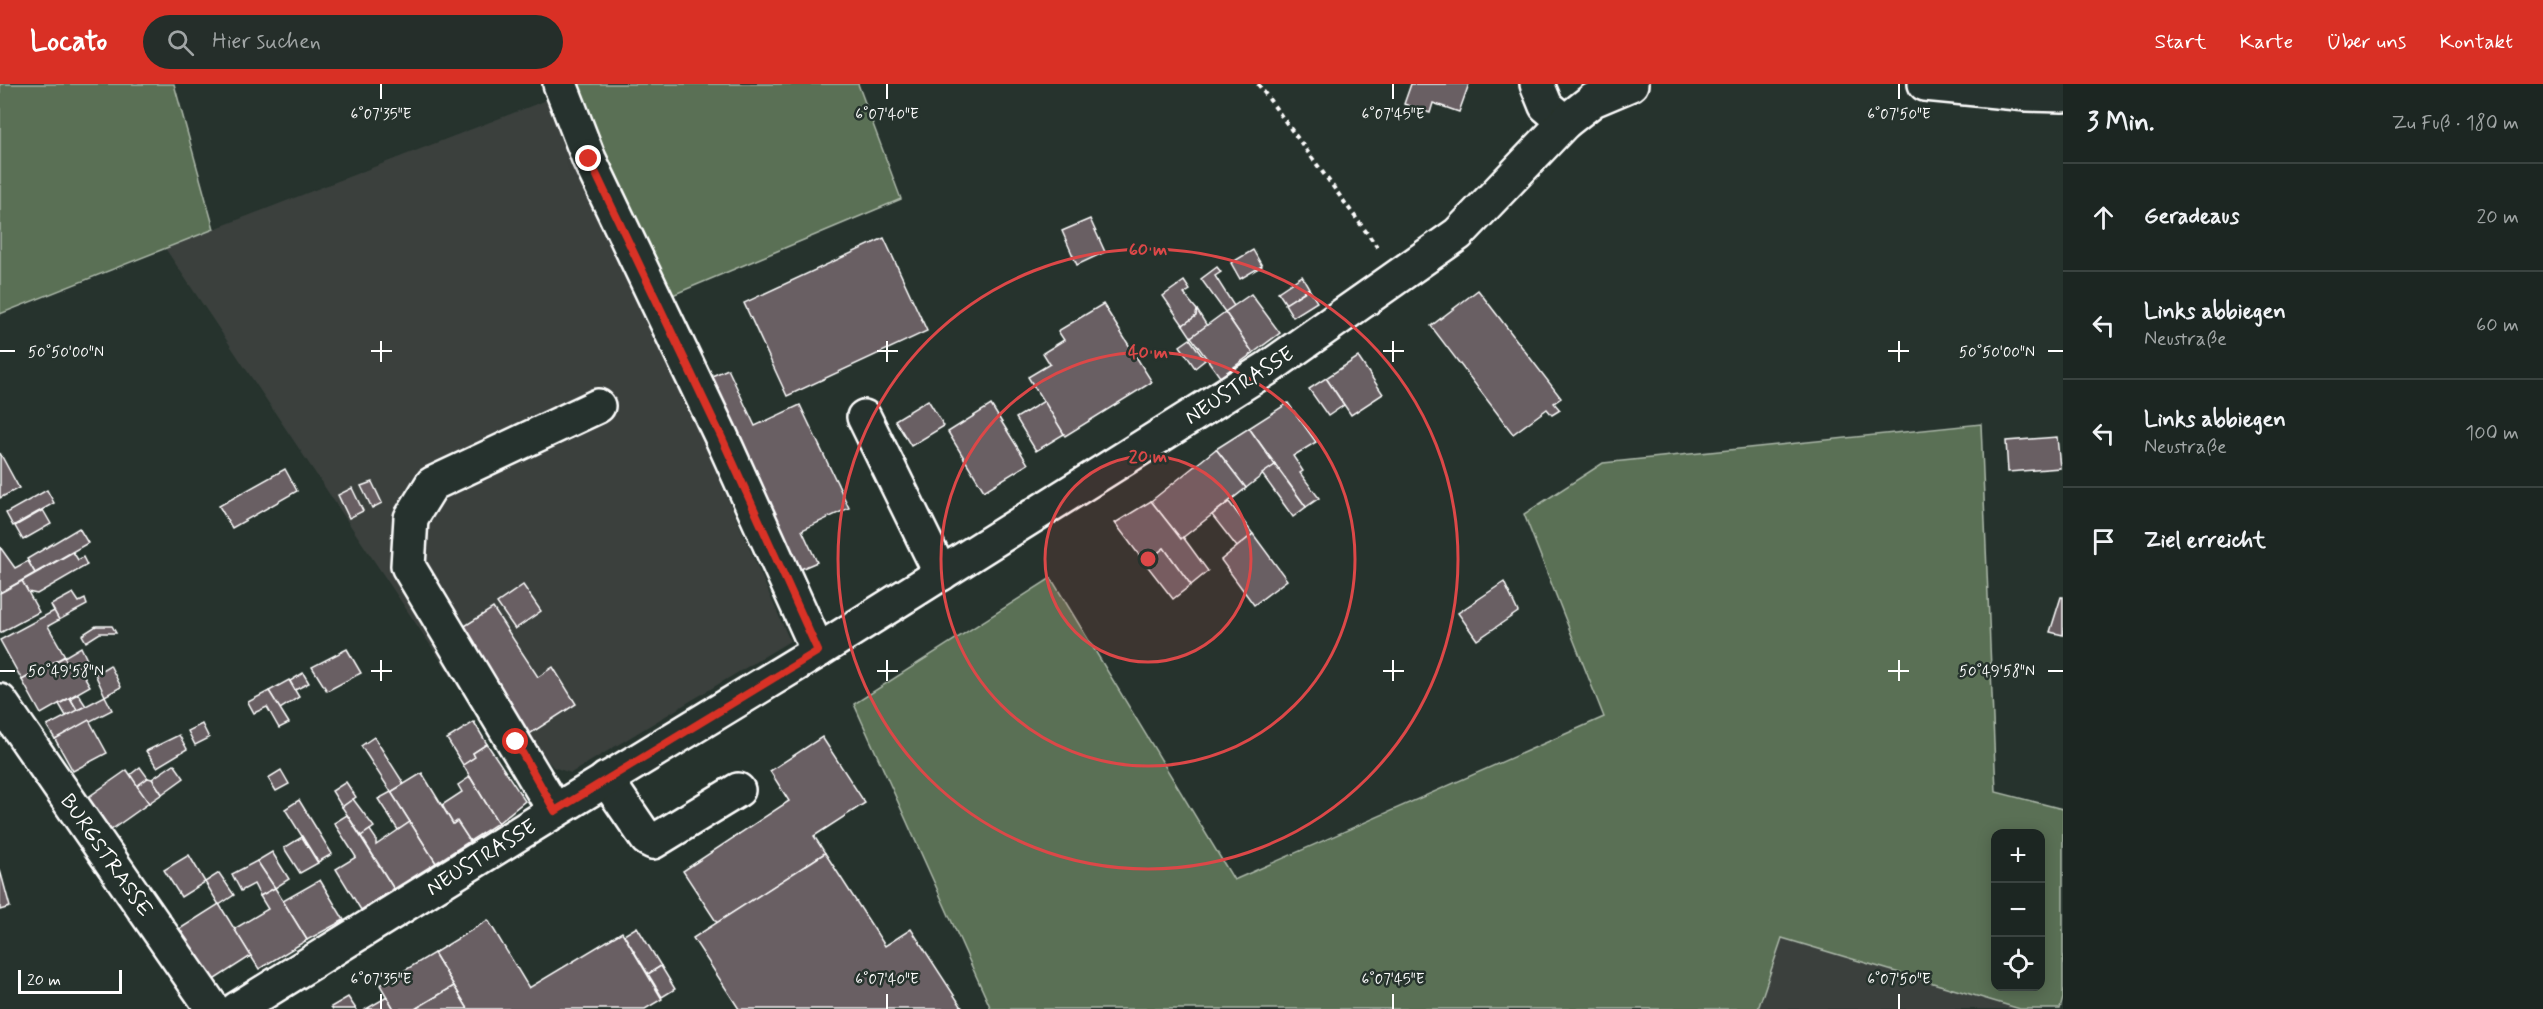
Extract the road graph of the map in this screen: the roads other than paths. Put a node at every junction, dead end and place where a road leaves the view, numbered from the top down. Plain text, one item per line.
1 (560, 84) edge
2 (1537, 84) edge
3 (1631, 84) edge
4 (1925, 84) edge
5 (2063, 95) edge
6 (1565, 122) junction
7 (598, 406) dead end
8 (864, 417) dead end
9 (941, 574) junction
10 (818, 651) junction
11 (0, 701) edge
12 (606, 779) junction
13 (738, 790) dead end
14 (555, 811) junction
15 (213, 1009) edge
16 (237, 1009) edge

1 - 10 street
2 - 6 street
3 - 6 street, NEUSTRASSE
4 - 5 street
6 - 9 street, NEUSTRASSE
7 - 14 street
8 - 9 street
9 - 10 street, NEUSTRASSE
10 - 12 street, NEUSTRASSE
11 - 15 street, BURGSTRASSE
12 - 13 street
12 - 14 street, NEUSTRASSE
14 - 16 street, NEUSTRASSE

